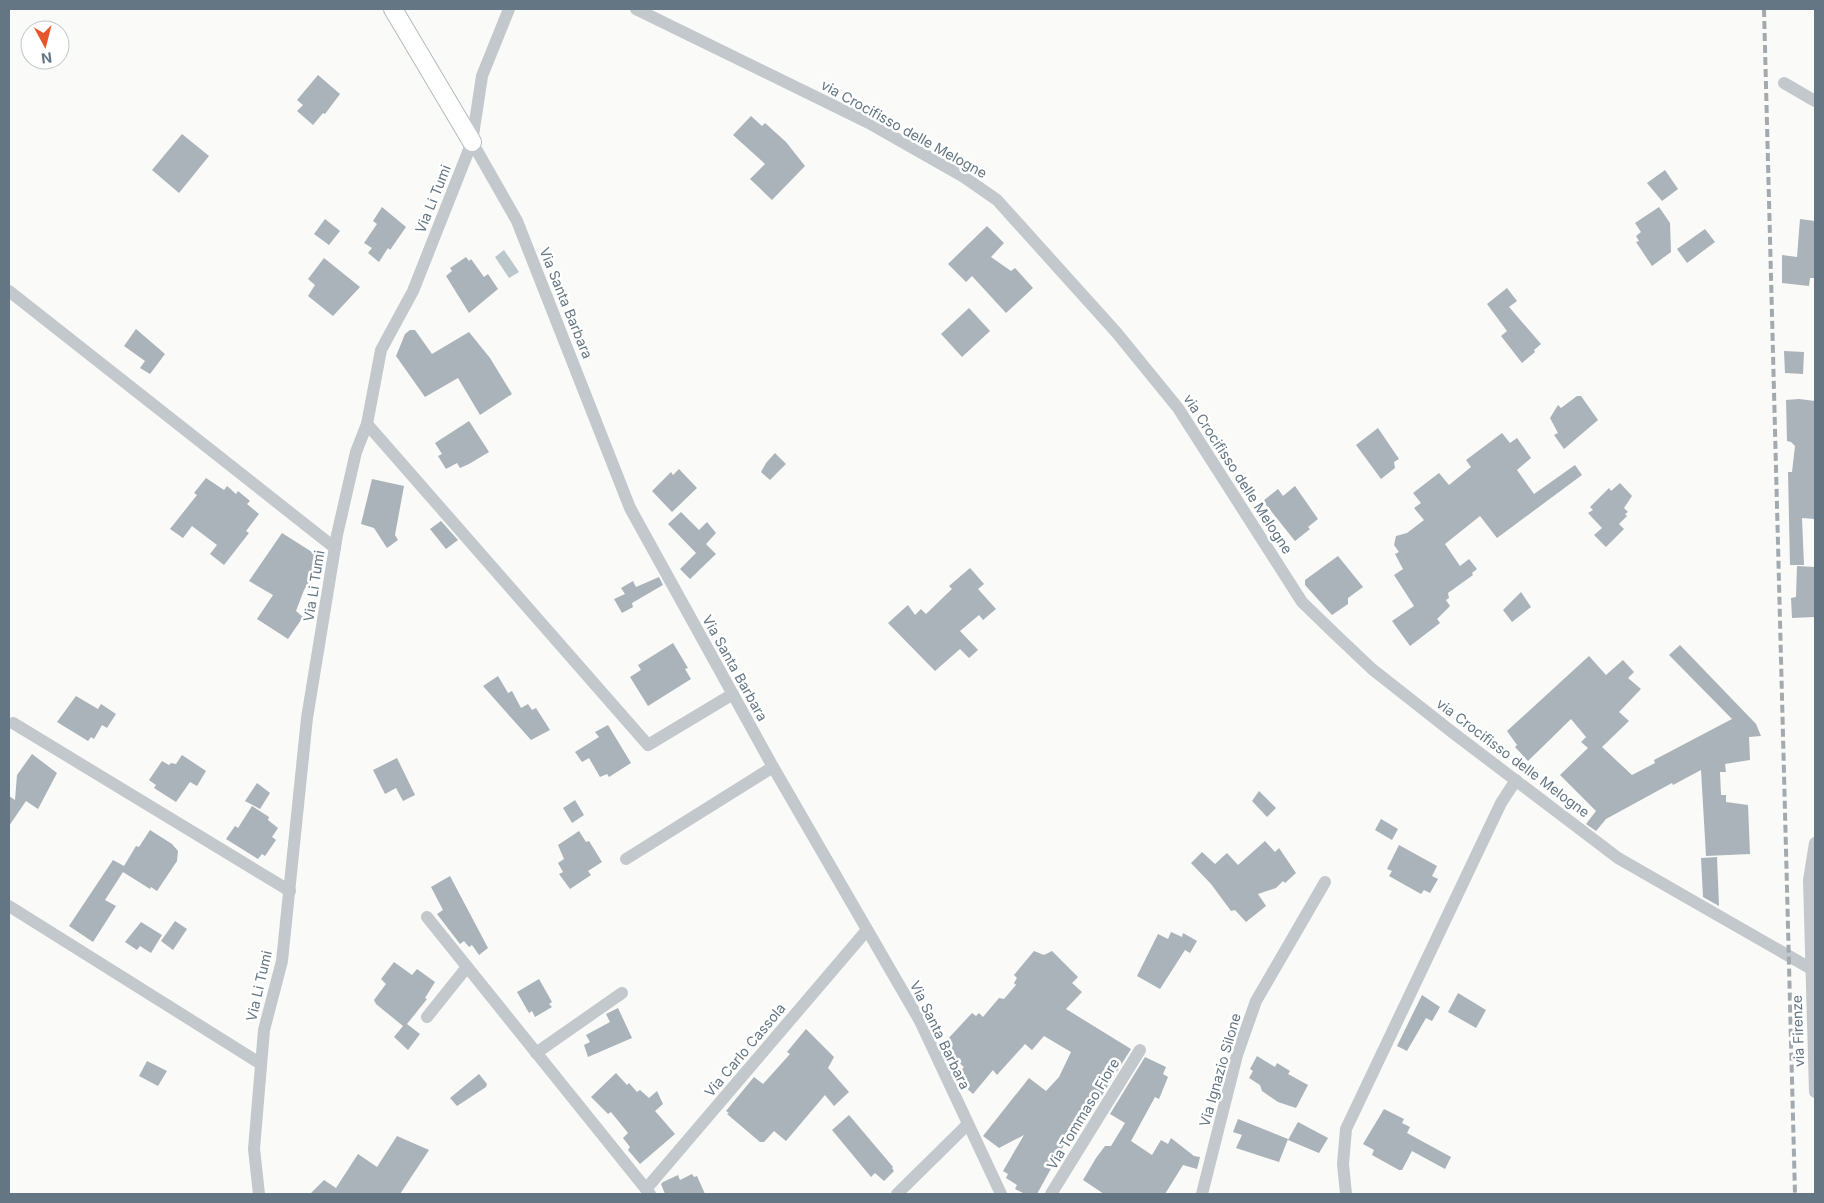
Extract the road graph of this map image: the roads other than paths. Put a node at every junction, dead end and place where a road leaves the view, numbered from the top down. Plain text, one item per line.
1 (393, 9) edge
2 (509, 9) edge
3 (636, 9) edge
4 (1784, 82) dead end
5 (1815, 101) edge
6 (472, 142) junction
7 (9, 291) edge
8 (368, 424) junction
9 (335, 548) junction
10 (733, 694) junction
11 (13, 723) dead end
12 (773, 767) junction
13 (1516, 780) junction
14 (1815, 844) edge
15 (626, 859) dead end
16 (1325, 882) dead end
17 (290, 891) junction
18 (9, 906) edge
19 (427, 917) dead end
20 (867, 930) junction
21 (467, 967) junction
22 (1813, 970) edge
23 (622, 993) dead end
24 (427, 1017) dead end
25 (1140, 1050) dead end
26 (536, 1053) junction
27 (261, 1064) junction
28 (1815, 1092) edge
29 (967, 1125) junction
30 (648, 1192) edge
31 (259, 1194) edge
32 (897, 1194) edge
33 (1001, 1194) edge
34 (1051, 1194) edge
35 (1202, 1194) edge
36 (1346, 1194) edge

1 - 6 street
2 - 6 street, Via Li Tumi
3 - 13 street, via Crocifisso delle Melogne
4 - 5 street
6 - 8 street, Via Li Tumi
6 - 10 street, Via Santa Barbara
7 - 9 street
8 - 9 street, Via Li Tumi
8 - 10 street
9 - 17 street, Via Li Tumi
10 - 12 street, Via Santa Barbara
11 - 17 street
12 - 15 street
12 - 20 street, Via Santa Barbara
13 - 22 street, via Crocifisso delle Melogne
13 - 36 street
14 - 22 street, via Firenze
16 - 35 street, Via Ignazio Silone
17 - 27 street, Via Li Tumi
18 - 27 street
19 - 21 street
20 - 29 street, Via Santa Barbara
20 - 30 street, Via Carlo Cassola
21 - 24 street
21 - 26 street
22 - 28 street, via Firenze
23 - 26 street
25 - 34 street, Via Tommaso Fiore
26 - 30 street
27 - 31 street, Via Li Tumi
29 - 32 street
29 - 33 street, Via Santa Barbara

